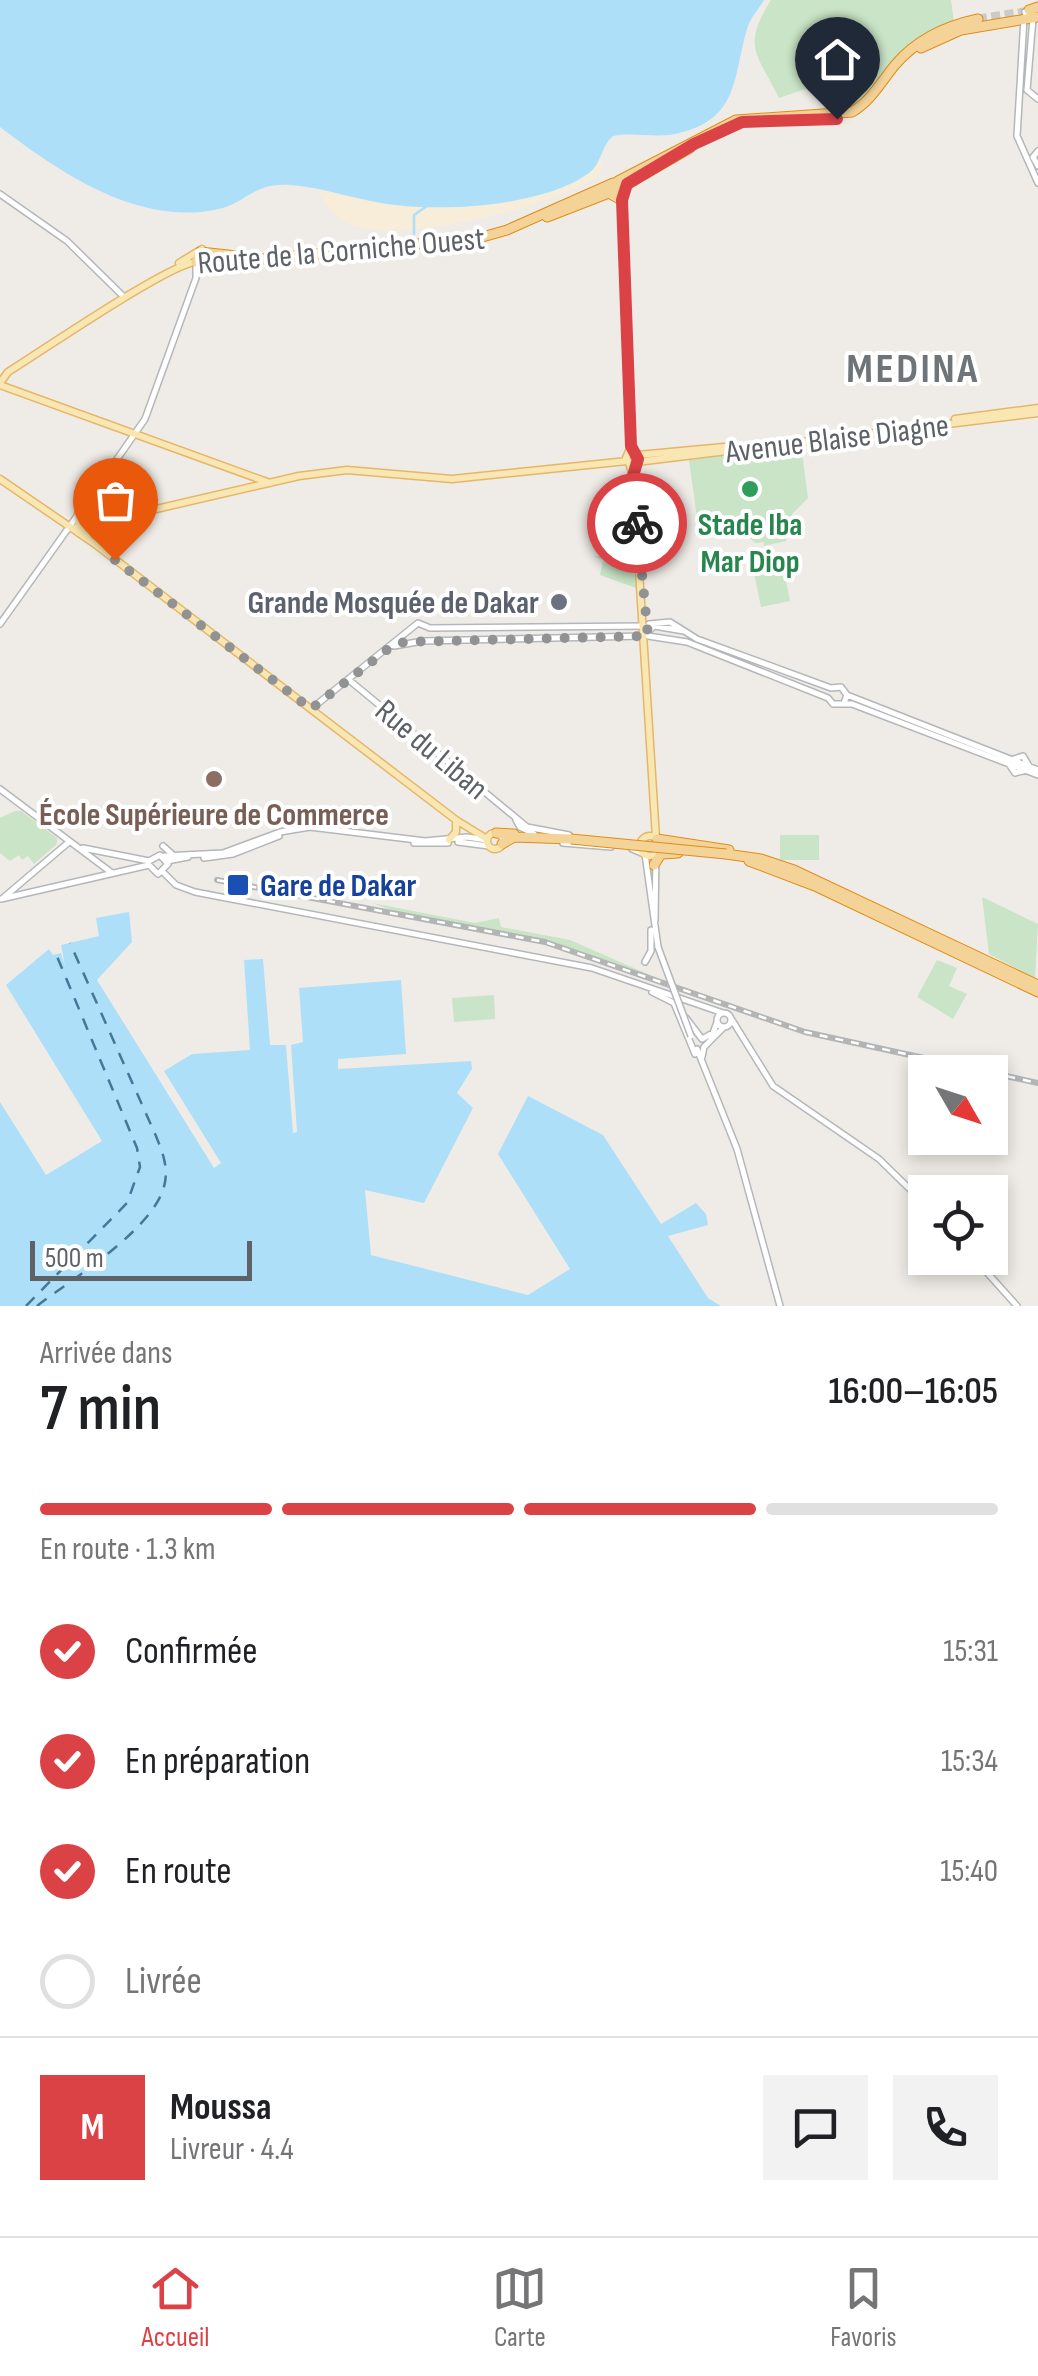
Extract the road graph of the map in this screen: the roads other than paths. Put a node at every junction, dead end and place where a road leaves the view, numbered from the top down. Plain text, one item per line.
1 (1031, 15) edge
2 (910, 54) junction
3 (1023, 90) junction
4 (1038, 99) edge
5 (1036, 154) edge
6 (1038, 166) edge
7 (1038, 183) edge
8 (617, 187) junction
9 (0, 194) edge
10 (273, 257) junction
11 (196, 262) junction
12 (216, 263) junction
13 (166, 273) junction
14 (196, 278) junction
15 (126, 299) junction
16 (1, 380) edge
17 (1038, 410) edge
18 (136, 434) junction
19 (632, 457) junction
20 (0, 479) edge
21 (271, 484) junction
22 (81, 510) joint
23 (77, 528) junction
24 (0, 624) edge
25 (412, 630) junction
26 (647, 630) junction
27 (406, 640) junction
28 (348, 680) junction
29 (829, 693) junction
30 (846, 698) junction
31 (311, 709) junction
32 (1010, 762) junction
33 (1028, 768) junction
34 (1038, 772) edge
35 (650, 781) junction
36 (0, 789) edge
37 (516, 818) junction
38 (456, 820) junction
39 (540, 837) junction
40 (494, 838) junction
41 (643, 839) junction
42 (656, 839) junction
43 (449, 840) junction
44 (70, 842) junction
45 (163, 846) dead end
46 (77, 847) junction
47 (656, 853) junction
48 (678, 853) junction
49 (644, 854) junction
50 (168, 857) junction
51 (760, 862) junction
52 (149, 863) junction
53 (654, 865) junction
54 (163, 872) junction
55 (112, 874) junction
56 (0, 899) edge
57 (651, 912) junction
58 (656, 935) junction
59 (645, 962) dead end
60 (1038, 989) edge
61 (674, 1000) junction
62 (711, 1012) junction
63 (723, 1012) junction
64 (732, 1020) junction
65 (717, 1021) junction
66 (726, 1027) junction
67 (738, 1029) junction
68 (701, 1045) junction
69 (709, 1084) junction
70 (725, 1119) junction
71 (908, 1187) edge
72 (989, 1275) edge
73 (780, 1306) edge
74 (1017, 1306) edge

1 - 2 highway
1 - 3 street
2 - 8 highway, Route de la Corniche Ouest
2 - 8 highway, Route de la Corniche Ouest
3 - 4 street
3 - 7 street
5 - 6 street
8 - 10 highway, Route de la Corniche Ouest
8 - 12 highway, Route de la Corniche Ouest
8 - 19 main road
9 - 15 street
10 - 11 highway
10 - 13 main road, Route de la Corniche Ouest
11 - 12 highway, Route de la Corniche Ouest
11 - 13 main road, Route de la Corniche Ouest
11 - 14 street
12 - 14 street
13 - 15 main road
14 - 18 street
15 - 16 main road
16 - 18 main road
17 - 19 main road, Avenue Blaise Diagne
18 - 21 main road
18 - 22 street
19 - 21 main road, Avenue Blaise Diagne
19 - 26 main road
20 - 23 main road
21 - 23 main road, Avenue Blaise Diagne
22 - 23 main road
23 - 24 street
23 - 31 main road
25 - 26 street
25 - 27 street
25 - 27 street
26 - 27 street
26 - 29 street
26 - 29 street
26 - 35 main road
27 - 28 street
28 - 31 street
28 - 37 street, Rue du Liban
29 - 30 street
29 - 30 street
30 - 32 street
31 - 38 main road
32 - 33 street
32 - 33 street
33 - 34 street
35 - 41 main road
35 - 42 main road
36 - 44 street
37 - 39 street
37 - 40 street
37 - 41 street
38 - 40 main road
38 - 43 main road
39 - 40 highway
39 - 49 street
39 - 51 highway, bridge
40 - 43 street
40 - 50 street
41 - 42 main road
41 - 49 main road
42 - 47 main road
42 - 51 highway
43 - 50 street
44 - 46 street
44 - 56 street
45 - 50 street
46 - 52 street
46 - 55 street
47 - 48 highway
47 - 49 main road
47 - 53 street
48 - 51 highway
48 - 53 highway
49 - 57 street
50 - 52 street
50 - 54 street
51 - 60 highway
52 - 54 street
52 - 55 street
53 - 58 street
54 - 61 street
55 - 56 street
57 - 58 street
57 - 59 street
58 - 68 street, bridge
61 - 62 street
61 - 69 street
62 - 63 street
62 - 65 street
63 - 64 street
63 - 65 street
64 - 66 street
64 - 67 street
65 - 66 street
65 - 68 street
66 - 67 street
66 - 68 street
67 - 71 street
68 - 69 street
68 - 70 street
69 - 70 street
70 - 73 street
72 - 74 street

